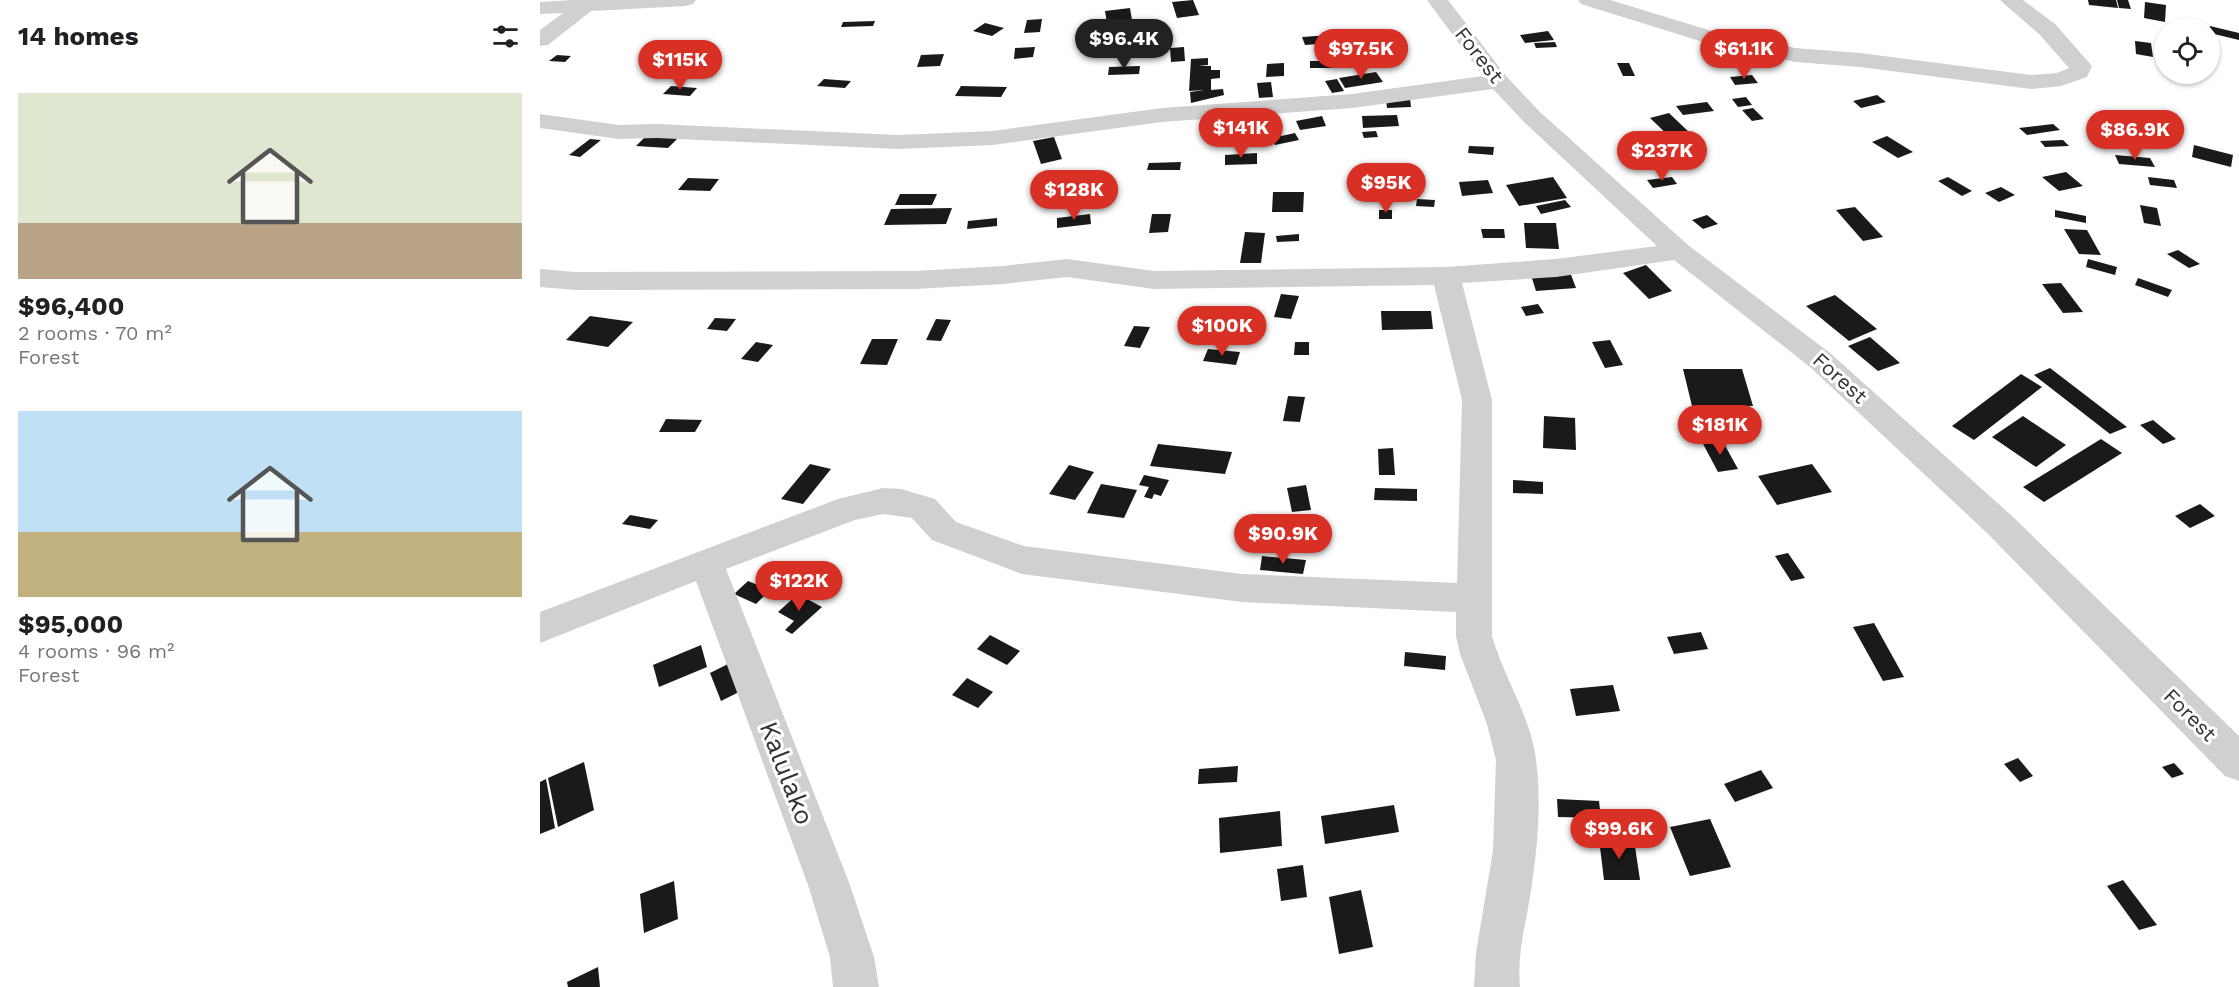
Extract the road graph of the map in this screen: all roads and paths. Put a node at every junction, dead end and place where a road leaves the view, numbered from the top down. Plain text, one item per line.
1 (686, 0) edge
2 (1437, 0) edge
3 (1588, 0) edge
4 (2010, 0) edge
5 (540, 8) edge
6 (583, 8) junction
7 (540, 40) edge
8 (1498, 81) junction
9 (540, 121) edge
10 (1679, 251) junction
11 (1446, 276) junction
12 (540, 278) edge
13 (706, 562) junction
14 (1474, 598) junction
15 (540, 607) edge
16 (584, 612) junction
17 (540, 628) edge
18 (2239, 763) edge
19 (856, 987) edge
20 (1497, 987) edge

1 - 6 street
2 - 8 street, Forest
3 - 4 street
5 - 6 street
6 - 7 street
8 - 9 street
8 - 10 street, Forest
10 - 11 street
10 - 18 street, Forest
11 - 12 street
11 - 14 street
13 - 14 street
13 - 16 street
13 - 19 street, Kalulako
14 - 20 street
15 - 16 street
16 - 17 street

